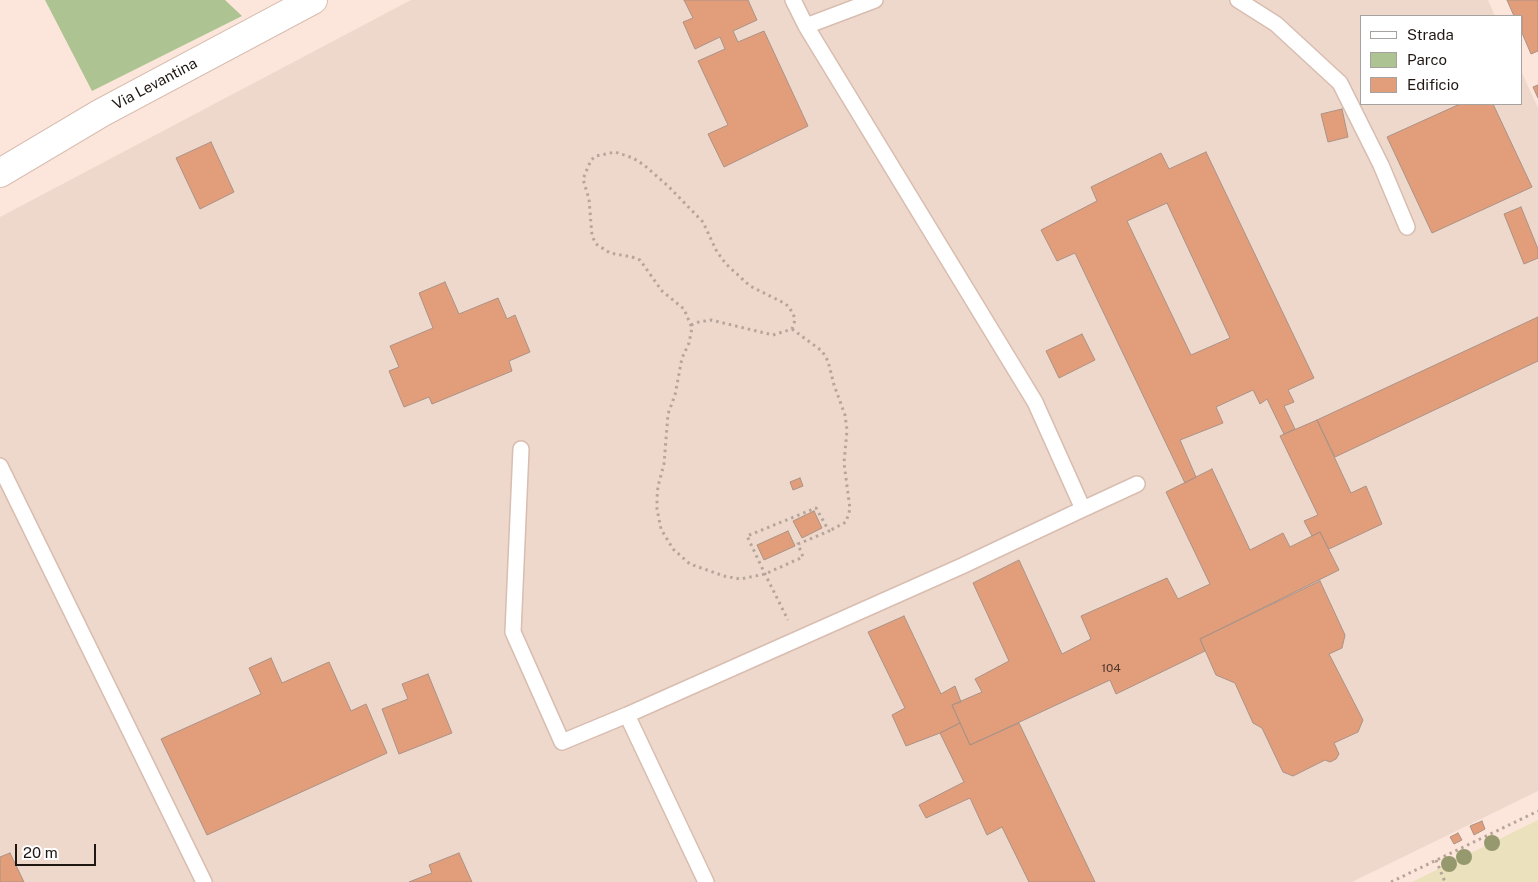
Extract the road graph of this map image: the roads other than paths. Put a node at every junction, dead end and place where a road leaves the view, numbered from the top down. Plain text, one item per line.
1 (313, 0) edge
2 (793, 0) edge
3 (875, 0) edge
4 (1238, 0) edge
5 (806, 26) junction
6 (0, 173) edge
7 (1407, 227) dead end
8 (521, 449) dead end
9 (0, 466) edge
10 (1137, 484) dead end
11 (1083, 508) junction
12 (627, 715) junction
13 (204, 882) edge
14 (706, 882) edge

1 - 6 street, Via Levantina
2 - 5 lane
3 - 5 lane
4 - 7 lane
5 - 11 lane
8 - 12 lane
9 - 13 lane
10 - 11 lane
11 - 12 lane
12 - 14 lane

